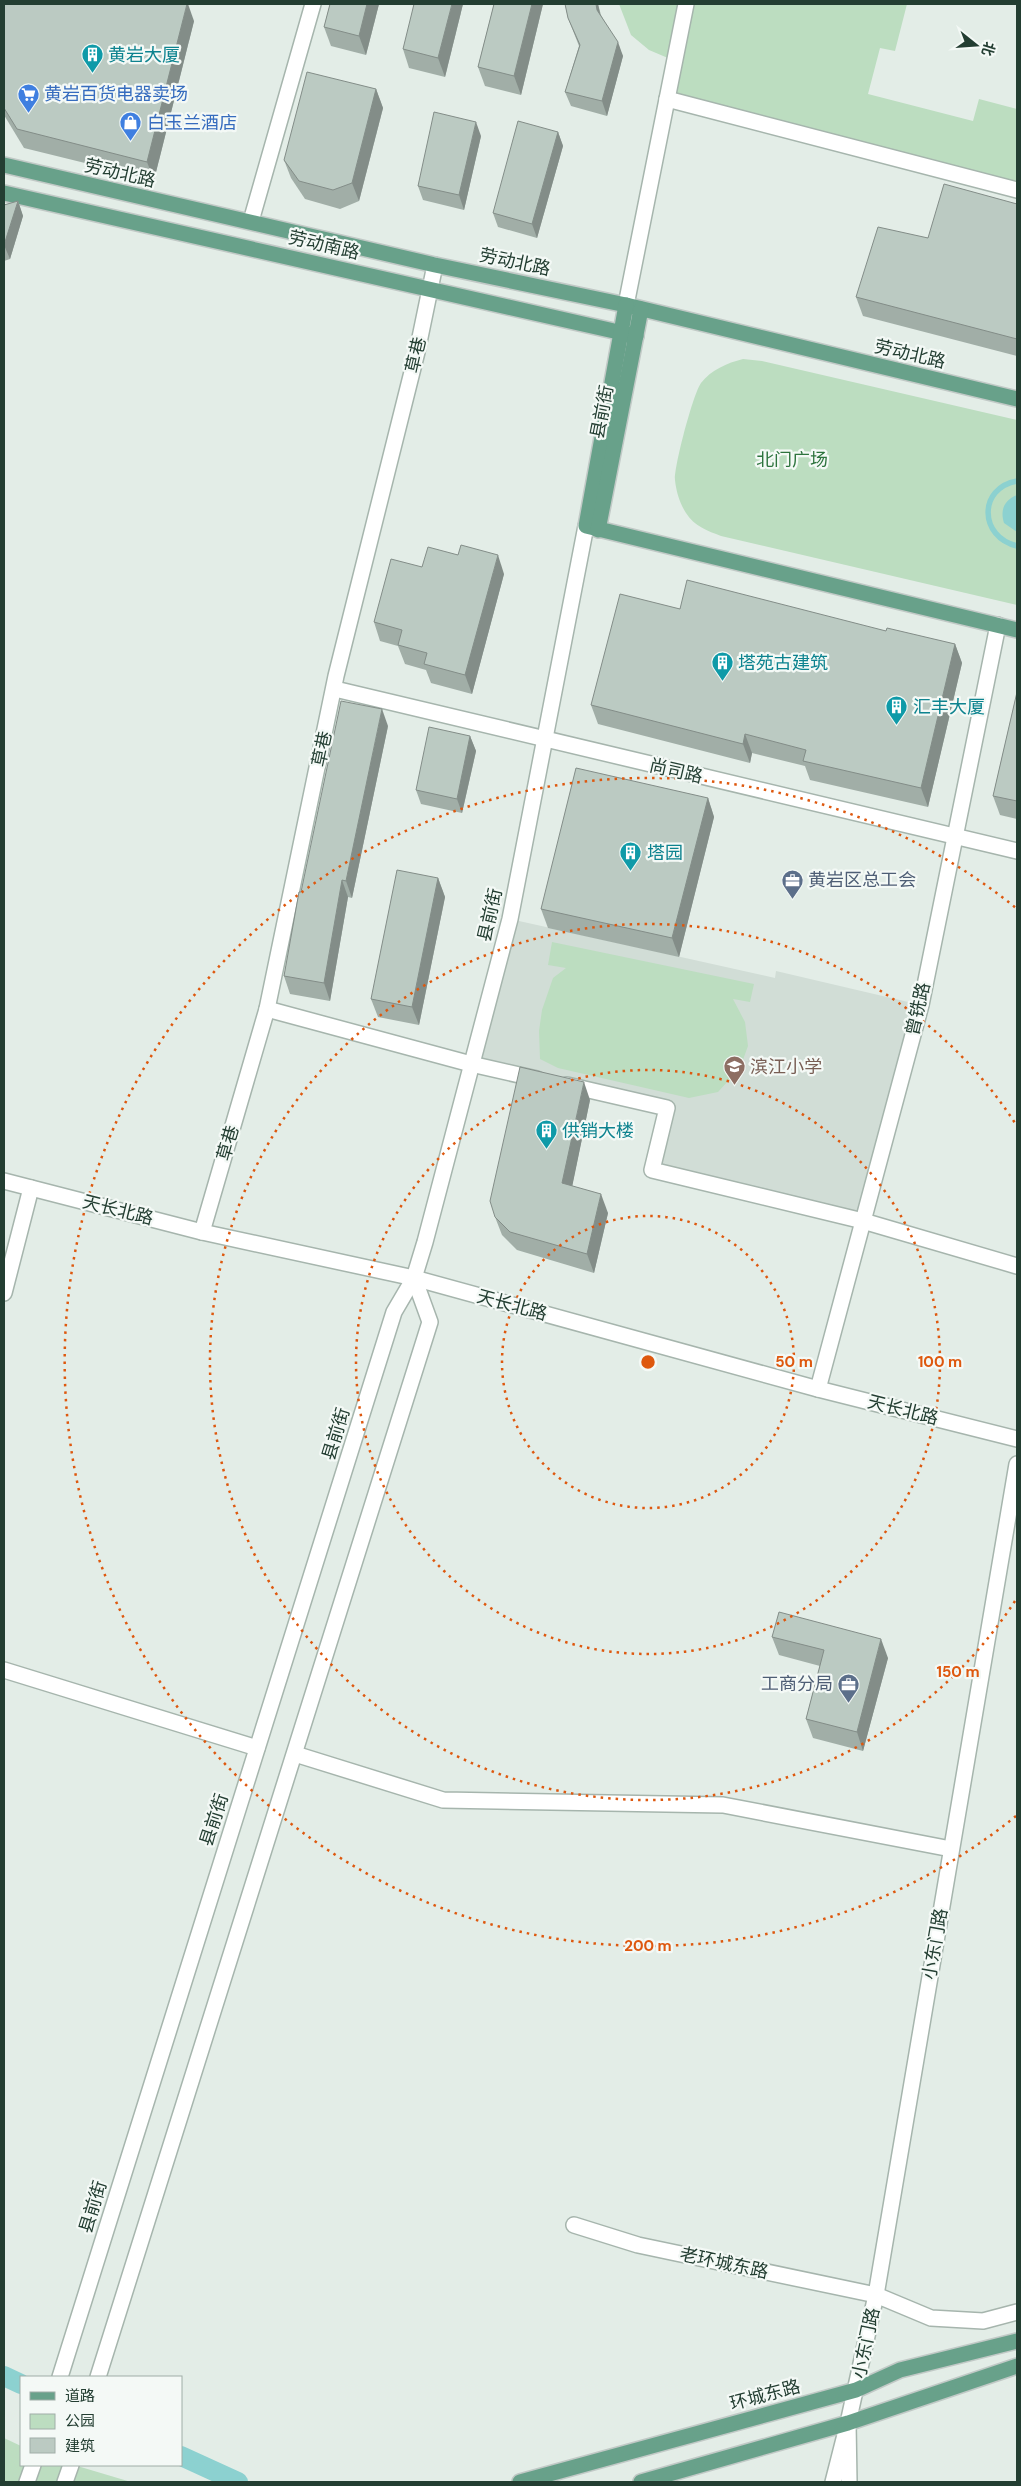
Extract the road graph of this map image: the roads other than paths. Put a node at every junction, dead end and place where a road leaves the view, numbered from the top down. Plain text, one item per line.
1 (313, 4) edge
2 (686, 4) edge
3 (667, 99) junction
4 (4, 165) edge
5 (1017, 190) edge
6 (4, 192) edge
7 (251, 221) junction
8 (435, 265) junction
9 (632, 271) junction
10 (431, 288) junction
11 (626, 305) junction
12 (641, 309) junction
13 (620, 333) junction
14 (636, 336) junction
15 (1017, 399) edge
16 (592, 528) junction
17 (998, 625) junction
18 (1017, 630) edge
19 (335, 690) junction
20 (545, 741) junction
21 (955, 837) junction
22 (1017, 851) edge
23 (267, 1009) junction
24 (472, 1064) junction
25 (4, 1182) edge
26 (31, 1188) junction
27 (863, 1221) junction
28 (202, 1232) junction
29 (1017, 1266) edge
30 (414, 1278) junction
31 (4, 1292) edge
32 (818, 1388) junction
33 (1017, 1439) edge
34 (1017, 1464) edge
35 (4, 1670) edge
36 (257, 1748) junction
37 (295, 1754) junction
38 (951, 1849) junction
39 (574, 2226) dead end
40 (876, 2295) junction
41 (1017, 2312) edge
42 (1017, 2341) edge
43 (1017, 2366) edge
44 (60, 2376) edge
45 (98, 2376) edge
46 (856, 2390) junction
47 (848, 2423) junction
48 (71, 2466) edge
49 (65, 2482) edge
50 (520, 2482) edge
51 (641, 2482) edge
52 (834, 2482) edge
53 (850, 2482) edge

1 - 7 street
2 - 3 street, 县前街
3 - 5 street
3 - 9 street, 县前街
4 - 7 main road, 劳动北路
6 - 10 main road, 劳动南路
7 - 8 main road, 劳动北路
8 - 10 street, 草巷
8 - 11 main road, 劳动北路
9 - 11 street, 县前街
9 - 12 street, 县前街
10 - 13 main road, 劳动南路
10 - 19 street, 草巷
11 - 12 main road, 劳动北路
11 - 13 main road, 县前街
12 - 14 main road, 县前街
12 - 15 main road, 劳动北路
13 - 14 main road, 劳动南路
13 - 16 main road, 县前街
14 - 16 main road, 县前街
16 - 17 main road
16 - 20 street, 县前街
17 - 18 main road
17 - 21 street, 曾铣路
19 - 20 street, 尚司路
19 - 23 street, 草巷
20 - 21 street, 尚司路
20 - 24 street, 县前街
21 - 22 street, 尚司路
21 - 27 street, 曾铣路
23 - 24 street
23 - 28 street, 草巷
24 - 27 street
24 - 30 street, 县前街
25 - 26 street, 天长北路
26 - 28 street, 天长北路
26 - 31 street
27 - 29 street
27 - 32 street, 曾铣路
28 - 30 street, 天长北路
30 - 32 street, 天长北路
30 - 36 street, 县前街
30 - 37 street
32 - 33 street, 天长北路
34 - 38 street, 小东门路
35 - 36 street
36 - 44 street, 县前街
37 - 38 street
37 - 45 street
38 - 40 street, 小东门路
39 - 40 street, 老环城东路
40 - 41 street, 老环城东路
40 - 46 street, 小东门路
42 - 46 main road, 环城东路
43 - 47 main road
46 - 47 street, 小东门路
46 - 50 main road, 环城东路
47 - 51 main road
47 - 52 street, 小东门路
47 - 53 street, 小东门路
48 - 49 street

